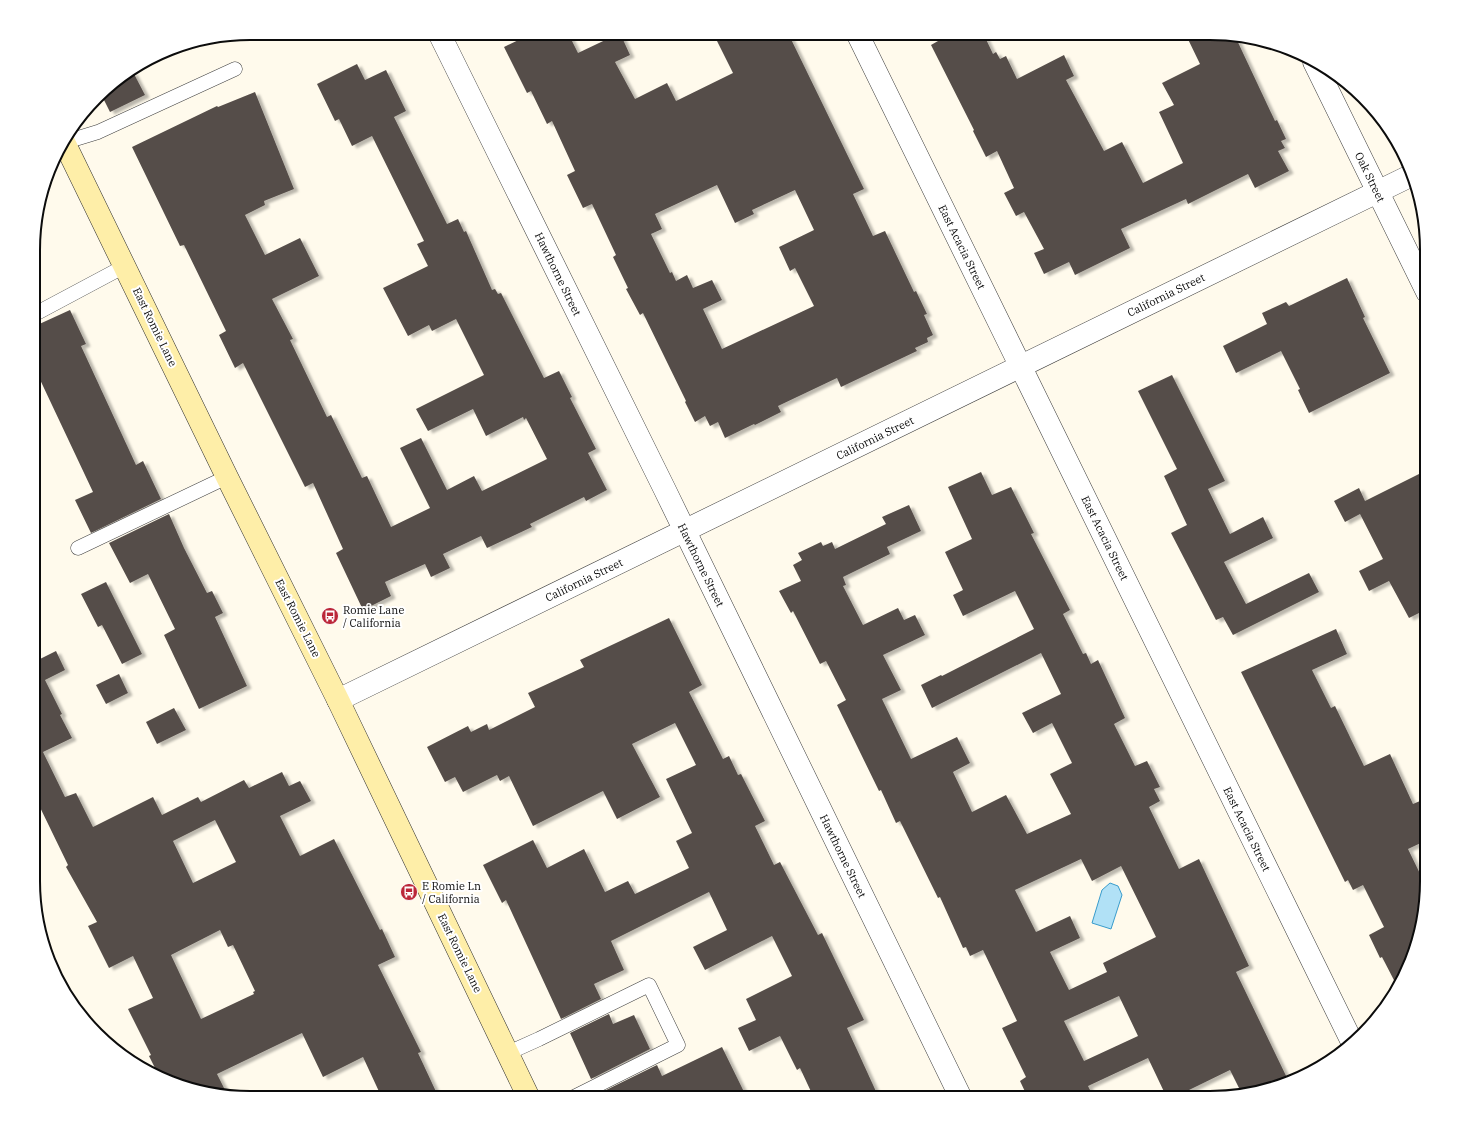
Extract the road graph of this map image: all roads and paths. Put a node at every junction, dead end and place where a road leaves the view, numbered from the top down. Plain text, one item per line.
1 (442, 40) edge
2 (860, 40) edge
3 (235, 69) dead end
4 (1318, 70) edge
5 (71, 140) edge
6 (66, 148) edge
7 (1407, 177) edge
8 (1377, 192) junction
9 (125, 266) junction
10 (1420, 278) edge
11 (40, 311) edge
12 (1020, 367) junction
13 (227, 477) junction
14 (685, 531) junction
15 (78, 548) dead end
16 (338, 700) junction
17 (1350, 1037) edge
18 (508, 1053) junction
19 (526, 1091) edge
20 (586, 1091) edge
21 (958, 1091) edge

1 - 14 street, Hawthorne Street
2 - 12 street, East Acacia Street
3 - 5 lane
4 - 8 street, Oak Street
6 - 9 main road, East Romie Lane
7 - 8 street, California Street
8 - 10 street, Oak Street
8 - 12 street, California Street
9 - 11 lane
9 - 13 main road, East Romie Lane
12 - 14 street, California Street
12 - 17 street, East Acacia Street
13 - 15 lane
13 - 16 main road, East Romie Lane
14 - 16 street, California Street
14 - 21 street, Hawthorne Street
16 - 18 main road, East Romie Lane
18 - 19 main road, East Romie Lane
18 - 20 lane

